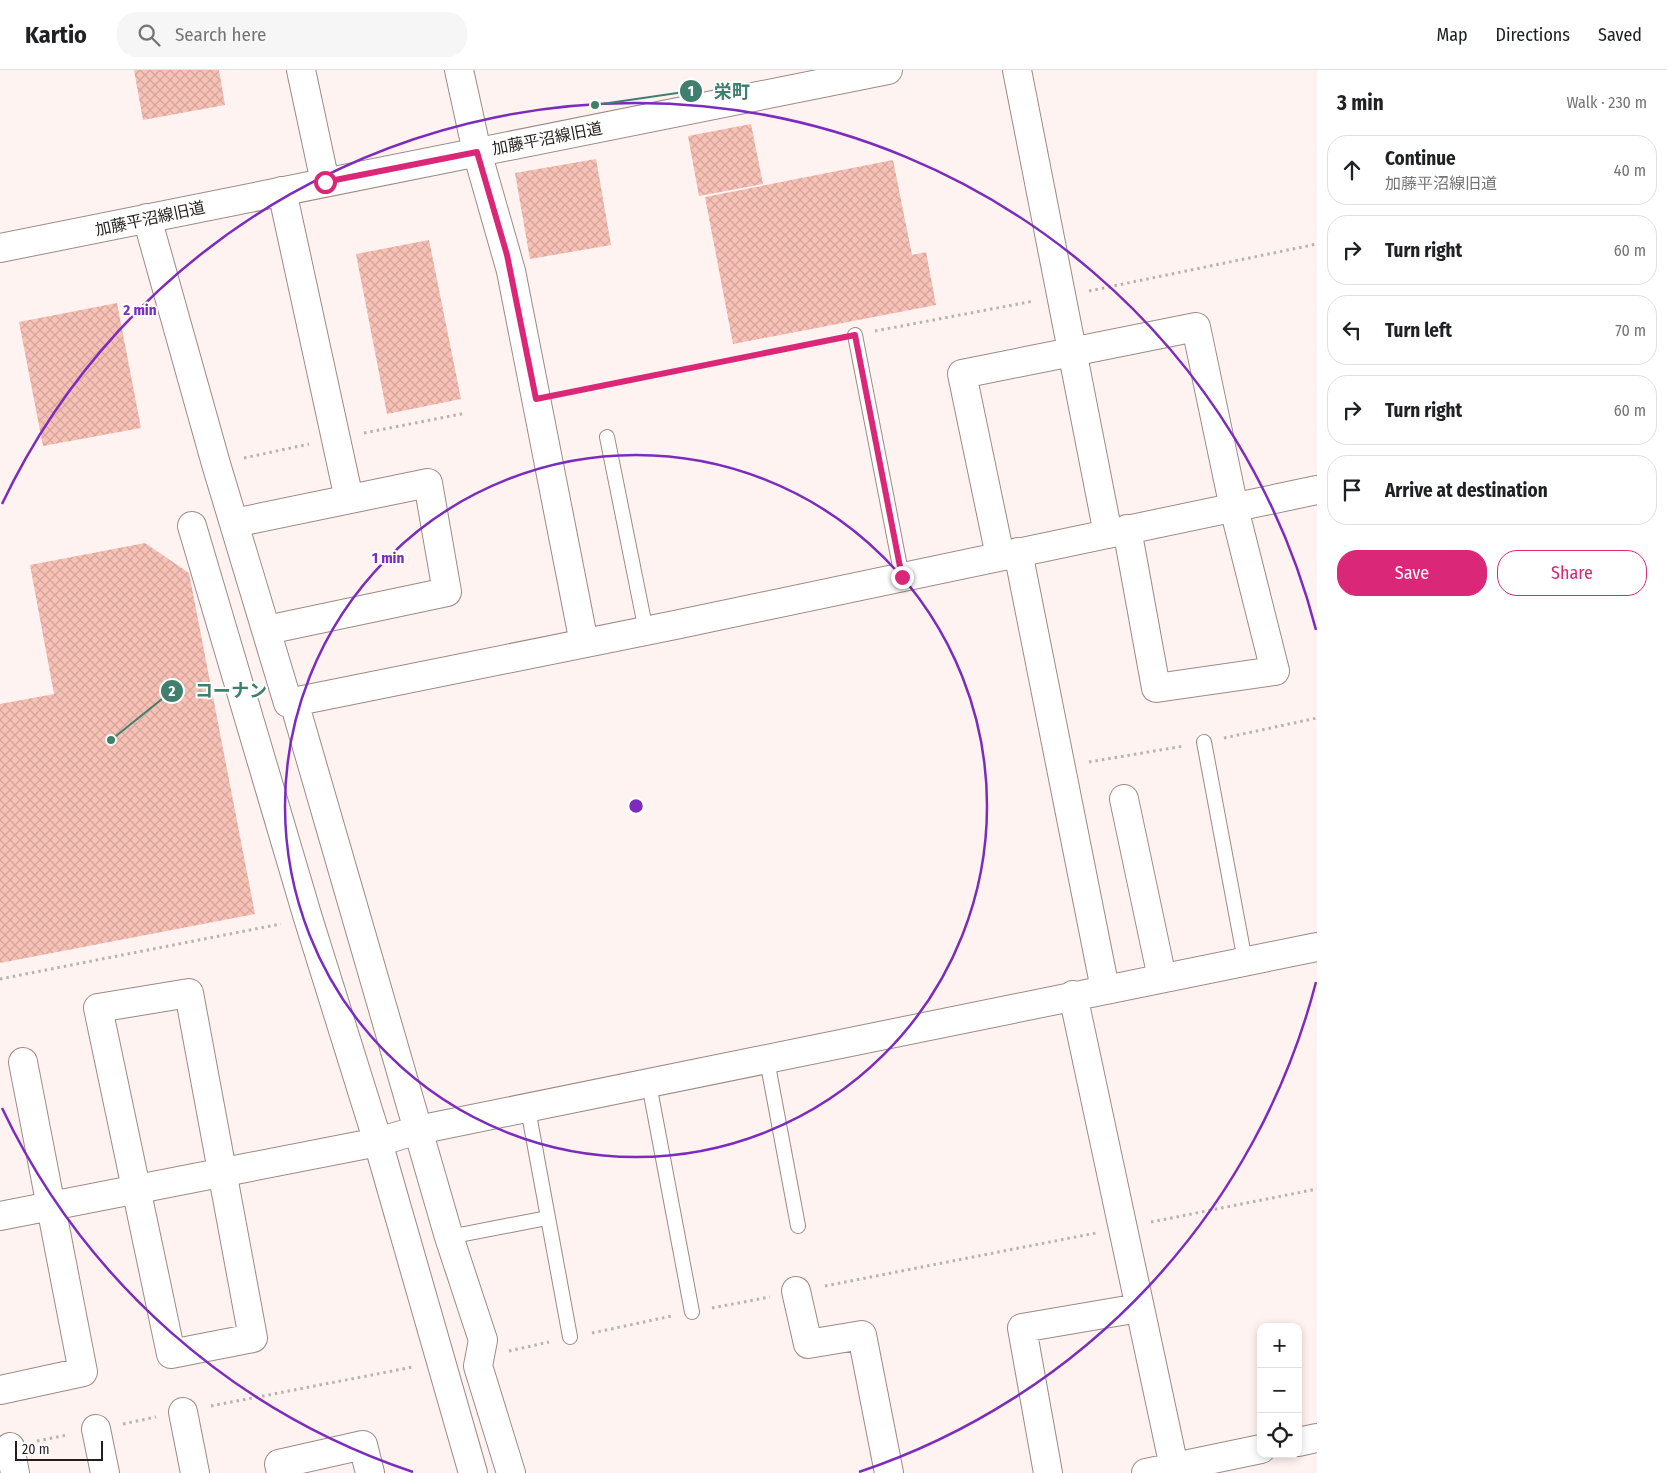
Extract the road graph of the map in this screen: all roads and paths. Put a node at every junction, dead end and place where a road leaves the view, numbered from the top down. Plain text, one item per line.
1 (301, 70) edge
2 (459, 70) edge
3 (888, 70) edge
4 (1017, 70) edge
5 (477, 152) junction
6 (325, 182) junction
7 (282, 191) junction
8 (147, 218) junction
9 (1317, 244) edge
10 (0, 248) edge
11 (1061, 296) junction
12 (855, 335) junction
13 (1074, 350) junction
14 (536, 399) junction
15 (606, 436) dead end
16 (1317, 490) edge
17 (349, 499) junction
18 (1234, 508) junction
19 (234, 523) junction
20 (192, 526) dead end
21 (1118, 532) junction
22 (1009, 554) junction
23 (902, 577) junction
24 (267, 630) junction
25 (646, 631) junction
26 (584, 643) junction
27 (294, 702) junction
28 (1204, 742) dead end
29 (1124, 799) dead end
30 (308, 918) junction
31 (1317, 947) edge
32 (1245, 961) junction
33 (1162, 978) junction
34 (0, 979) edge
35 (1105, 990) junction
36 (1073, 995) junction
37 (767, 1060) junction
38 (23, 1062) dead end
39 (649, 1084) junction
40 (528, 1109) junction
41 (397, 1136) junction
42 (222, 1171) junction
43 (134, 1188) junction
44 (1317, 1189) edge
45 (50, 1205) junction
46 (0, 1216) edge
47 (547, 1218) junction
48 (798, 1226) dead end
49 (1122, 1228) junction
50 (449, 1237) junction
51 (796, 1291) junction
52 (1139, 1308) junction
53 (692, 1312) junction
54 (570, 1337) junction
55 (481, 1352) junction
56 (441, 1362) junction
57 (0, 1390) edge
58 (183, 1412) joint
59 (96, 1429) dead end
60 (1317, 1438) edge
61 (1302, 1441) edge
62 (10, 1446) dead end
63 (1257, 1451) edge
64 (1174, 1468) junction
65 (15, 1473) edge
66 (105, 1473) edge
67 (194, 1473) edge
68 (281, 1473) edge
69 (370, 1473) edge
70 (473, 1473) edge
71 (511, 1473) edge
72 (889, 1473) edge
73 (1048, 1473) edge
74 (1146, 1473) edge

1 - 6 street
2 - 5 street
3 - 5 street, 加藤平沼線旧道
4 - 11 street
5 - 6 street, 加藤平沼線旧道
5 - 14 street
6 - 7 street, 加藤平沼線旧道
7 - 8 street, 加藤平沼線旧道
7 - 17 street
8 - 10 street, 加藤平沼線旧道
8 - 19 street
9 - 11 path
11 - 12 path
11 - 13 street
12 - 14 path
12 - 23 lane
13 - 18 street
13 - 21 street
13 - 22 street
14 - 26 street
15 - 25 lane
16 - 18 street
17 - 19 street
17 - 24 street
18 - 21 street
18 - 21 street
19 - 24 street
20 - 30 street
21 - 22 street
22 - 23 street
22 - 35 street
23 - 25 street
24 - 27 street
25 - 26 street
26 - 27 street
27 - 41 street
28 - 32 lane
29 - 33 street
30 - 34 path
30 - 41 street
31 - 32 street
32 - 33 street
33 - 35 street
35 - 36 street
36 - 37 street
36 - 49 street
37 - 39 street
37 - 48 lane
38 - 45 street
39 - 40 street
39 - 53 lane
40 - 41 street
40 - 47 lane
41 - 42 street
41 - 50 street
41 - 56 street
42 - 43 street
42 - 43 street
42 - 43 street
43 - 45 street
44 - 49 path
45 - 46 street
45 - 57 street
47 - 50 lane
47 - 54 lane
49 - 51 path
49 - 52 street
50 - 55 street
51 - 53 path
51 - 72 street
52 - 64 street
52 - 73 street
53 - 54 path
54 - 55 path
55 - 71 street
56 - 58 path
56 - 70 street
58 - 67 street
59 - 66 street
60 - 61 street
62 - 65 street
63 - 64 street
64 - 74 street
68 - 69 street

